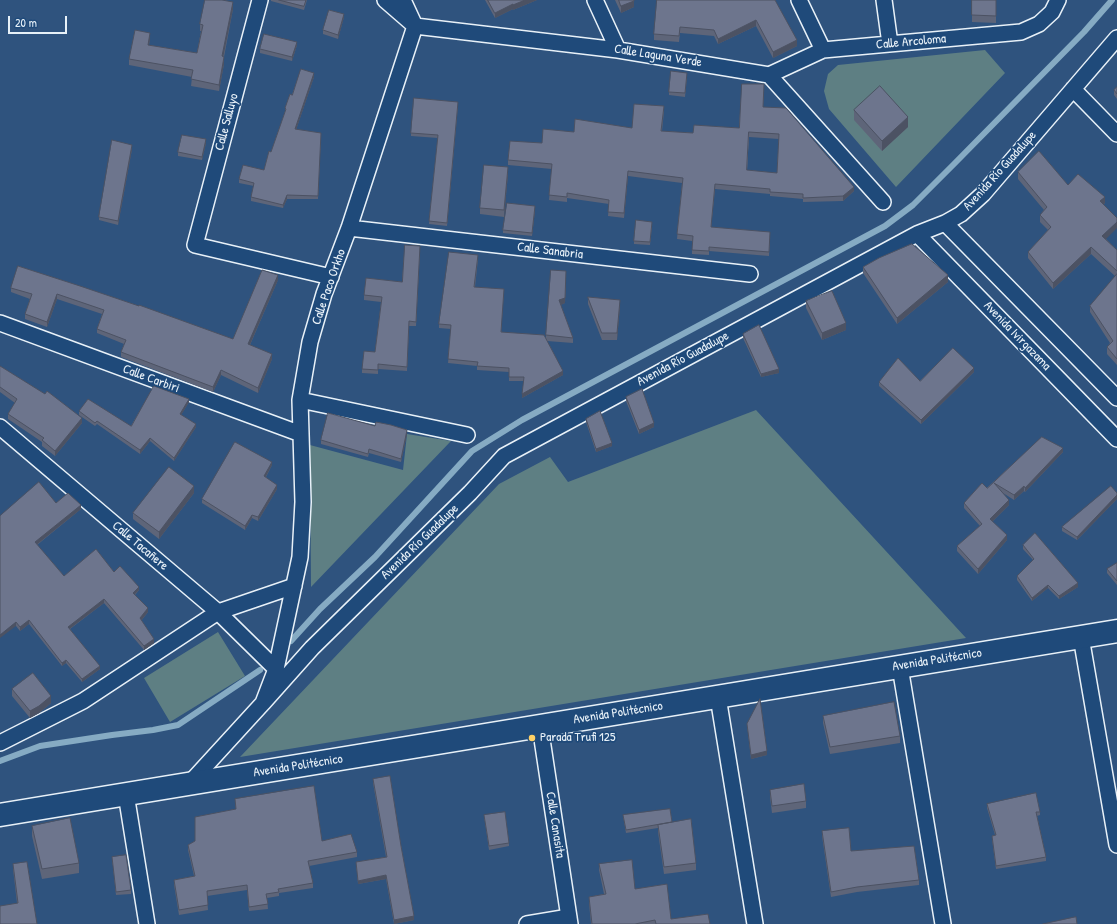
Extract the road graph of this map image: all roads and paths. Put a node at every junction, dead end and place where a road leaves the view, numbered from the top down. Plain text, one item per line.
1 (260, 0) edge
2 (386, 0) edge
3 (403, 0) edge
4 (595, 0) edge
5 (799, 0) edge
6 (884, 0) edge
7 (1055, 6) edge
8 (415, 26) junction
9 (1117, 38) edge
10 (890, 44) junction
11 (618, 50) junction
12 (823, 50) junction
13 (769, 75) junction
14 (1073, 89) junction
15 (1117, 134) edge
16 (883, 202) dead end
17 (945, 223) junction
18 (349, 228) junction
19 (917, 234) junction
20 (750, 274) dead end
21 (331, 277) junction
22 (0, 323) edge
23 (1117, 398) edge
24 (300, 400) junction
25 (0, 427) edge
26 (301, 434) junction
27 (467, 435) dead end
28 (1117, 439) edge
29 (294, 586) junction
30 (218, 612) junction
31 (1117, 631) edge
32 (1081, 636) junction
33 (900, 667) junction
34 (276, 669) junction
35 (718, 697) junction
36 (263, 703) junction
37 (540, 726) junction
38 (0, 743) edge
39 (188, 785) junction
40 (126, 794) junction
41 (0, 815) edge
42 (1117, 845) edge
43 (570, 921) edge
44 (147, 924) edge
45 (527, 924) edge
46 (755, 924) edge
47 (943, 924) edge

1 - 21 street, Calle Salluyo
2 - 8 street
3 - 8 street
4 - 11 street
5 - 12 street
6 - 10 street
7 - 10 street, Calle Arcoloma
8 - 11 street, Calle Laguna Verde
8 - 18 street, Calle Paco Orkho
9 - 14 street, Avenida Río Guadalupe
10 - 12 street, Calle Arcoloma
11 - 13 street, Calle Laguna Verde
12 - 13 street, Calle Arcoloma
13 - 16 street
14 - 15 street
14 - 17 street, Avenida Río Guadalupe
17 - 19 street, Avenida Río Guadalupe
17 - 23 street
18 - 20 street, Calle Sanabria
18 - 21 street, Calle Paco Orkho
19 - 28 street, Avenida Ivirgazama
19 - 36 street, Avenida Río Guadalupe
21 - 24 street, Calle Paco Orkho
22 - 26 street, Calle Carbiri
24 - 26 street, Calle Paco Orkho
24 - 27 street
25 - 30 street, Calle Tacañere
26 - 29 street, Calle Paco Orkho
29 - 30 street
29 - 34 street, Calle Paco Orkho
30 - 34 street, Calle Tacañere
30 - 38 street
31 - 32 street, Avenida Politécnico
32 - 33 street, Avenida Politécnico
32 - 42 street
33 - 35 street, Avenida Politécnico
33 - 47 street
34 - 36 street, Calle Paco Orkho
35 - 37 street, Avenida Politécnico
35 - 46 street
36 - 39 street, Avenida Río Guadalupe
37 - 39 street, Avenida Politécnico
37 - 43 street, Calle Canasita
39 - 40 street, Avenida Politécnico
40 - 41 street, Avenida Politécnico
40 - 44 street
43 - 45 street

